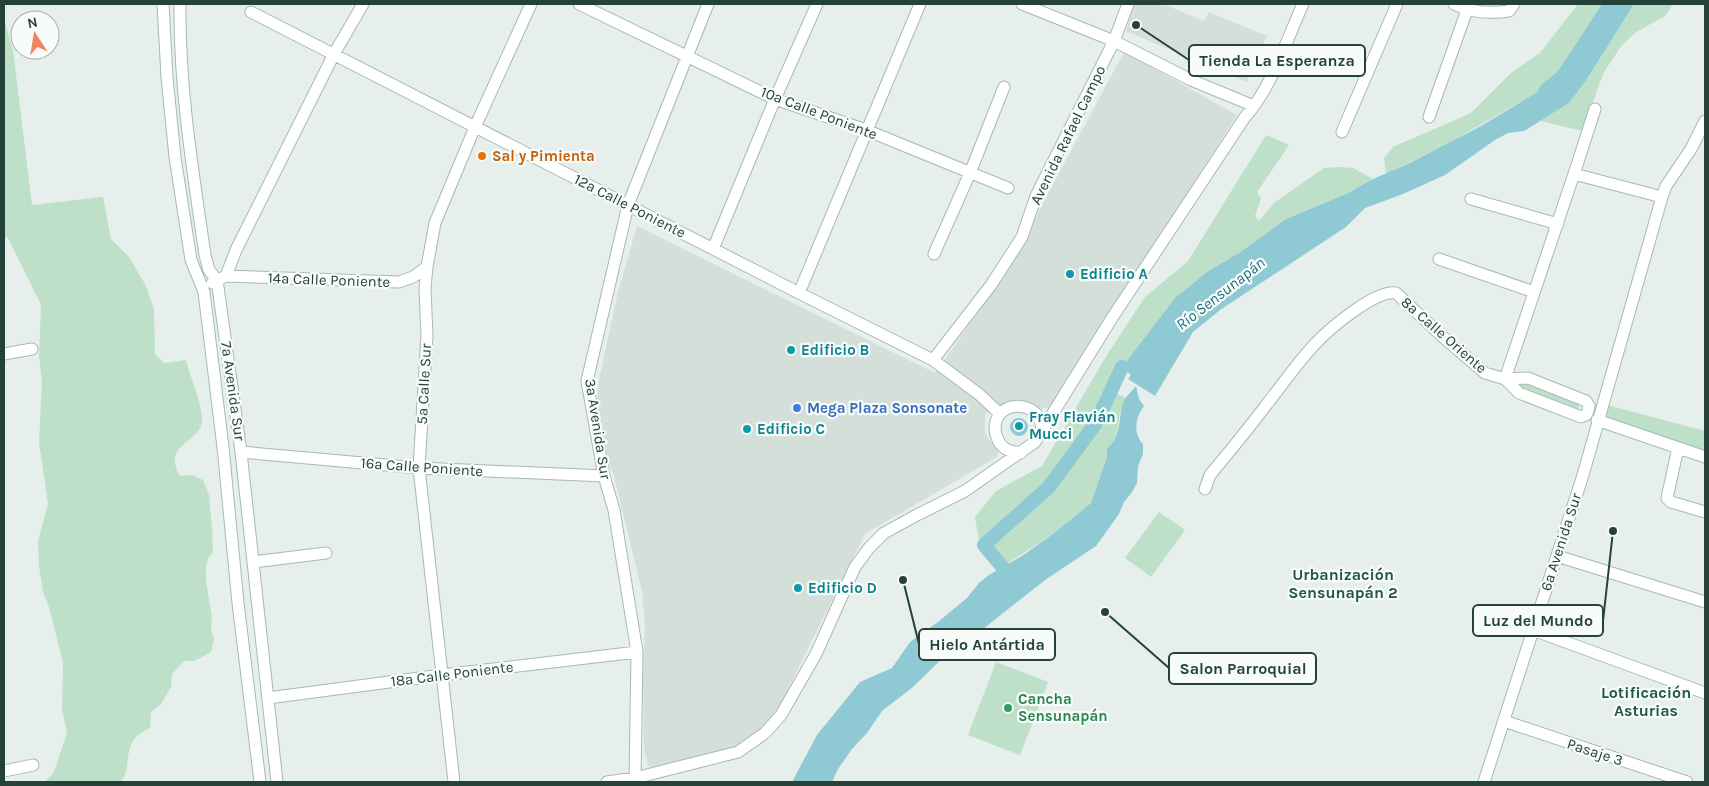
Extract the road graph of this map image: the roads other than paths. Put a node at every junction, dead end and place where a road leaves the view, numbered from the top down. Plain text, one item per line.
1 (163, 4) edge
2 (180, 4) edge
3 (363, 4) edge
4 (531, 4) edge
5 (579, 4) edge
6 (708, 4) edge
7 (817, 4) edge
8 (920, 4) edge
9 (1022, 4) edge
10 (1128, 4) edge
11 (1303, 4) edge
12 (1397, 4) edge
13 (1454, 4) edge
14 (1512, 7) edge
15 (1467, 10) junction
16 (252, 12) dead end
17 (1114, 41) junction
18 (334, 54) junction
19 (687, 56) junction
20 (1004, 87) dead end
21 (775, 99) junction
22 (1254, 106) junction
23 (1595, 109) dead end
24 (1429, 117) dead end
25 (1705, 121) edge
26 (475, 126) junction
27 (866, 130) junction
28 (1342, 132) dead end
29 (970, 173) junction
30 (1574, 174) junction
31 (1008, 188) dead end
32 (1662, 197) junction
33 (1471, 200) dead end
34 (628, 205) junction
35 (1558, 224) junction
36 (713, 249) junction
37 (934, 254) dead end
38 (1439, 259) dead end
39 (427, 267) junction
40 (222, 278) junction
41 (204, 292) junction
42 (1534, 292) junction
43 (799, 293) junction
44 (32, 349) dead end
45 (4, 354) edge
46 (934, 360) junction
47 (1505, 378) junction
48 (1000, 414) junction
49 (1595, 416) junction
50 (1042, 429) junction
51 (1678, 448) junction
52 (241, 452) junction
53 (1022, 452) junction
54 (1705, 457) edge
55 (419, 468) junction
56 (604, 476) junction
57 (1205, 489) dead end
58 (1705, 512) edge
59 (326, 553) dead end
60 (1557, 556) junction
61 (253, 562) junction
62 (1705, 602) edge
63 (1533, 630) junction
64 (637, 652) junction
65 (442, 674) junction
66 (1705, 693) edge
67 (268, 698) junction
68 (1504, 721) junction
69 (33, 764) dead end
70 (4, 771) edge
71 (635, 780) edge
72 (260, 782) edge
73 (277, 782) edge
74 (454, 782) edge
75 (607, 782) edge
76 (1484, 782) edge
77 (1687, 782) edge

1 - 41 street, 7a Avenida Sur
2 - 40 street, 7a Avenida Sur
3 - 18 street
4 - 26 street, 5a Calle Sur
5 - 19 street, 10a Calle Poniente
6 - 19 street, 3a Avenida Sur
7 - 21 street
8 - 27 street
9 - 17 street
10 - 17 street, Avenida Rafael Campo
11 - 22 street
12 - 28 street
13 - 15 street
14 - 15 street
15 - 24 street
16 - 18 street, 12a Calle Poniente
17 - 22 street
17 - 46 street, Avenida Rafael Campo
18 - 26 street, 12a Calle Poniente
18 - 40 street
19 - 21 street, 10a Calle Poniente
19 - 34 street, 3a Avenida Sur
20 - 29 street
21 - 27 street, 10a Calle Poniente
21 - 36 street
22 - 50 street
23 - 30 street
25 - 32 street, 6a Avenida Sur
26 - 34 street, 12a Calle Poniente
26 - 39 street, 5a Calle Sur
27 - 29 street, 10a Calle Poniente
27 - 43 street
29 - 31 street, 10a Calle Poniente
29 - 37 street
30 - 32 street
30 - 35 street
32 - 49 street, 6a Avenida Sur
33 - 35 street
34 - 36 street, 12a Calle Poniente
34 - 56 street, 3a Avenida Sur
35 - 42 street
36 - 43 street, 12a Calle Poniente
38 - 42 street
39 - 40 street, 14a Calle Poniente
39 - 55 street, 5a Calle Sur
40 - 41 street
40 - 52 street, 7a Avenida Sur
41 - 72 street, 7a Avenida Sur
42 - 47 street
43 - 46 street, 12a Calle Poniente
44 - 45 street
46 - 48 street, 12a Calle Poniente
47 - 49 street, 8a Calle Oriente
47 - 49 street, 8a Calle Oriente
47 - 57 street, 8a Calle Oriente
48 - 50 street
48 - 53 street
49 - 51 street, 8a Calle Oriente
49 - 60 street, 6a Avenida Sur
50 - 53 street
51 - 54 street, 8a Calle Oriente
51 - 58 street
52 - 55 street, 16a Calle Poniente
52 - 61 street, 7a Avenida Sur
53 - 71 street
55 - 56 street, 16a Calle Poniente
55 - 65 street, 5a Calle Sur
56 - 64 street, 3a Avenida Sur
59 - 61 street
60 - 62 street
60 - 63 street, 6a Avenida Sur
61 - 67 street, 7a Avenida Sur
63 - 66 street
63 - 68 street, 6a Avenida Sur
64 - 65 street, 18a Calle Poniente
64 - 71 street, 3a Avenida Sur
65 - 67 street, 18a Calle Poniente
65 - 74 street, 5a Calle Sur
67 - 73 street, 7a Avenida Sur
68 - 76 street, 6a Avenida Sur
68 - 77 street, Pasaje 3
69 - 70 street
71 - 75 street

